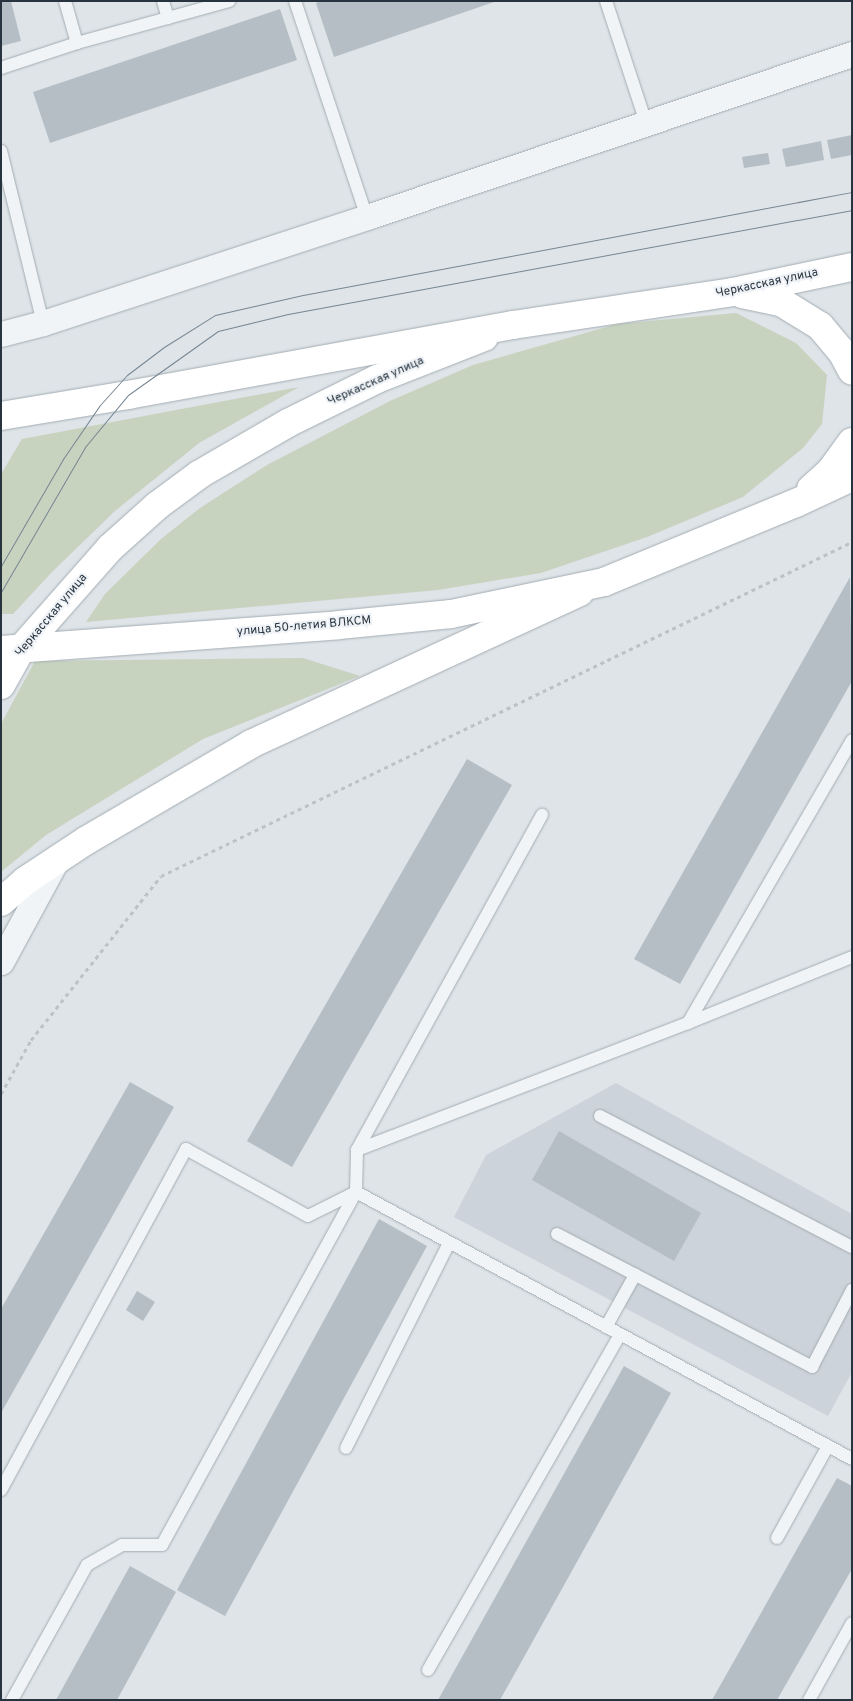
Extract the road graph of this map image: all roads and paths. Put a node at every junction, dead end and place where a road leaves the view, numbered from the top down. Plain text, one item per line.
1 (64, 1) edge
2 (163, 1) edge
3 (230, 1) edge
4 (295, 1) edge
5 (606, 1) edge
6 (168, 18) junction
7 (77, 43) junction
8 (852, 54) edge
9 (1, 68) edge
10 (646, 123) junction
11 (1, 151) edge
12 (367, 217) junction
13 (852, 267) edge
14 (733, 292) junction
15 (42, 323) junction
16 (514, 325) junction
17 (1, 334) edge
18 (852, 371) edge
19 (1, 416) edge
20 (852, 442) edge
21 (852, 477) edge
22 (796, 504) junction
23 (852, 542) edge
24 (604, 582) junction
25 (11, 649) edge
26 (1, 685) edge
27 (852, 740) edge
28 (542, 815) dead end
29 (57, 859) junction
30 (1, 902) edge
31 (852, 957) edge
32 (1, 962) edge
33 (688, 1023) junction
34 (1, 1094) edge
35 (600, 1116) dead end
36 (357, 1150) junction
37 (356, 1192) junction
38 (557, 1234) dead end
39 (449, 1243) junction
40 (852, 1247) edge
41 (635, 1274) junction
42 (852, 1290) edge
43 (606, 1327) junction
44 (620, 1335) junction
45 (828, 1446) junction
46 (346, 1448) dead end
47 (852, 1459) edge
48 (1, 1490) edge
49 (777, 1538) dead end
50 (852, 1623) edge
51 (428, 1670) dead end
52 (12, 1700) edge
53 (809, 1700) edge

1 - 7 lane
2 - 6 lane
3 - 6 lane
4 - 12 lane
5 - 10 lane
6 - 7 lane
7 - 9 lane
8 - 10 street
10 - 12 street
11 - 15 lane
12 - 15 street
13 - 14 main road, Черкасская улица
14 - 16 main road, Черкасская улица
14 - 18 main road
15 - 17 street
16 - 19 main road
16 - 25 main road, Черкасская улица
20 - 22 main road
21 - 22 main road
22 - 24 main road
23 - 34 path
24 - 25 main road, улица 50-летия ВЛКСМ
24 - 29 main road
25 - 26 main road, Черкасская улица
27 - 33 lane
28 - 36 lane
29 - 30 main road
29 - 32 street
31 - 33 lane
33 - 36 lane
35 - 40 lane
36 - 37 lane
37 - 39 lane
37 - 48 lane
37 - 52 lane
38 - 41 lane
39 - 43 lane
39 - 46 lane
41 - 42 lane
41 - 43 lane
43 - 44 lane
44 - 45 lane
44 - 51 lane
45 - 47 lane
45 - 49 lane
50 - 53 lane

